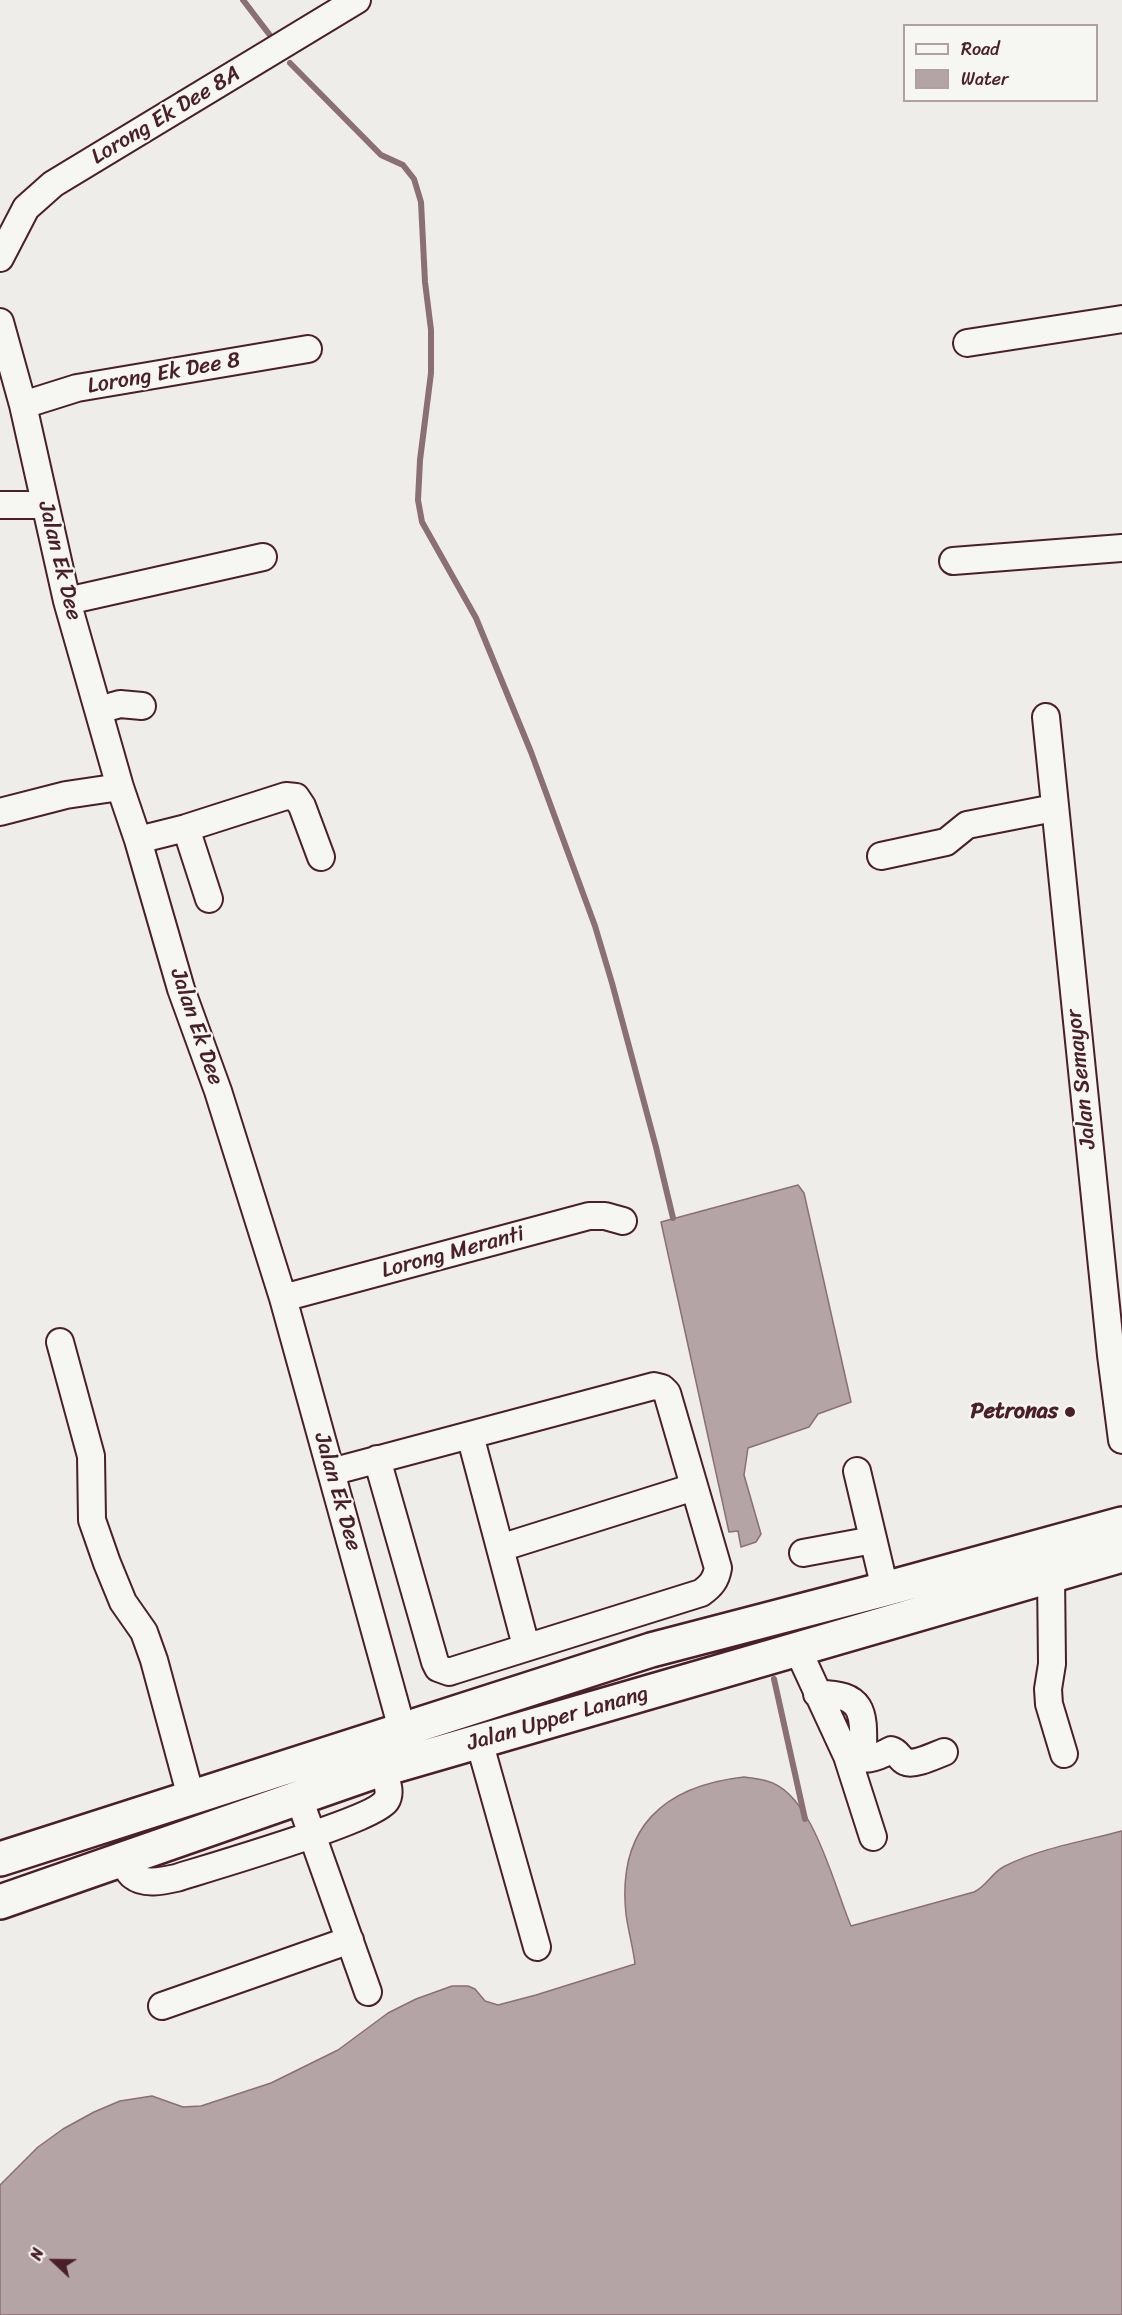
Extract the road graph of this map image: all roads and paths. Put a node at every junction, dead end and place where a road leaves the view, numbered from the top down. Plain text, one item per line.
1 (357, 0) edge
2 (0, 258) edge
3 (1122, 319) edge
4 (0, 322) edge
5 (967, 343) dead end
6 (308, 349) dead end
7 (23, 405) junction
8 (0, 505) edge
9 (45, 505) junction
10 (1122, 548) edge
11 (263, 557) dead end
12 (953, 561) dead end
13 (68, 601) junction
14 (142, 706) dead end
15 (99, 710) junction
16 (1046, 717) dead end
17 (120, 787) junction
18 (1054, 808) junction
19 (0, 812) edge
20 (186, 828) junction
21 (138, 840) junction
22 (881, 856) dead end
23 (321, 857) dead end
24 (209, 899) dead end
25 (623, 1221) dead end
26 (283, 1298) junction
27 (60, 1342) dead end
28 (470, 1435) junction
29 (1122, 1440) edge
30 (377, 1459) junction
31 (857, 1471) dead end
32 (331, 1472) junction
33 (694, 1487) junction
34 (1122, 1524) edge
35 (873, 1540) junction
36 (500, 1548) junction
37 (803, 1553) dead end
38 (1122, 1555) edge
39 (1051, 1575) junction
40 (885, 1589) junction
41 (640, 1613) junction
42 (526, 1646) junction
43 (797, 1648) junction
44 (651, 1650) junction
45 (402, 1729) junction
46 (480, 1742) junction
47 (944, 1752) dead end
48 (1064, 1754) dead end
49 (855, 1757) junction
50 (383, 1771) junction
51 (190, 1797) junction
52 (298, 1798) junction
53 (312, 1834) junction
54 (873, 1837) dead end
55 (0, 1858) edge
56 (122, 1859) junction
57 (0, 1902) edge
58 (350, 1940) junction
59 (537, 1947) dead end
60 (368, 1992) dead end
61 (162, 2006) dead end

1 - 2 street, Lorong Ek Dee 8A
3 - 5 street
4 - 7 street, Jalan Ek Dee
6 - 7 street, Lorong Ek Dee 8
7 - 9 street, Jalan Ek Dee
8 - 9 street
9 - 13 street, Jalan Ek Dee
10 - 12 street
11 - 13 street
13 - 15 street, Jalan Ek Dee
14 - 15 street
15 - 17 street, Jalan Ek Dee
16 - 18 street, Jalan Semayor
17 - 19 street
17 - 21 street, Jalan Ek Dee
18 - 22 street
18 - 29 street, Jalan Semayor
20 - 21 street
20 - 23 street
20 - 24 street
21 - 26 street, Jalan Ek Dee
25 - 26 street, Lorong Meranti
26 - 32 street, Jalan Ek Dee
27 - 51 street
28 - 30 street
28 - 33 street
28 - 36 street
30 - 32 street
30 - 42 street
31 - 35 street
32 - 45 street, Jalan Ek Dee
33 - 36 street
33 - 41 street
34 - 40 main road, Jalan Upper Lanang
35 - 37 street
35 - 40 street
36 - 42 street
38 - 39 main road, Jalan Upper Lanang
39 - 43 main road, Jalan Upper Lanang
39 - 48 street
40 - 44 main road, Jalan Upper Lanang
41 - 42 street
41 - 44 street
43 - 46 main road, Jalan Upper Lanang
43 - 49 street
44 - 45 main road, Jalan Upper Lanang
45 - 51 main road, Jalan Upper Lanang
46 - 50 main road, Jalan Upper Lanang
46 - 59 street
47 - 49 street
49 - 54 street
50 - 52 main road, Jalan Upper Lanang
50 - 53 street
51 - 55 main road, Jalan Upper Lanang
52 - 53 street
52 - 56 main road, Jalan Upper Lanang
53 - 56 street
53 - 58 street
56 - 57 main road, Jalan Upper Lanang
58 - 60 street
58 - 61 street

